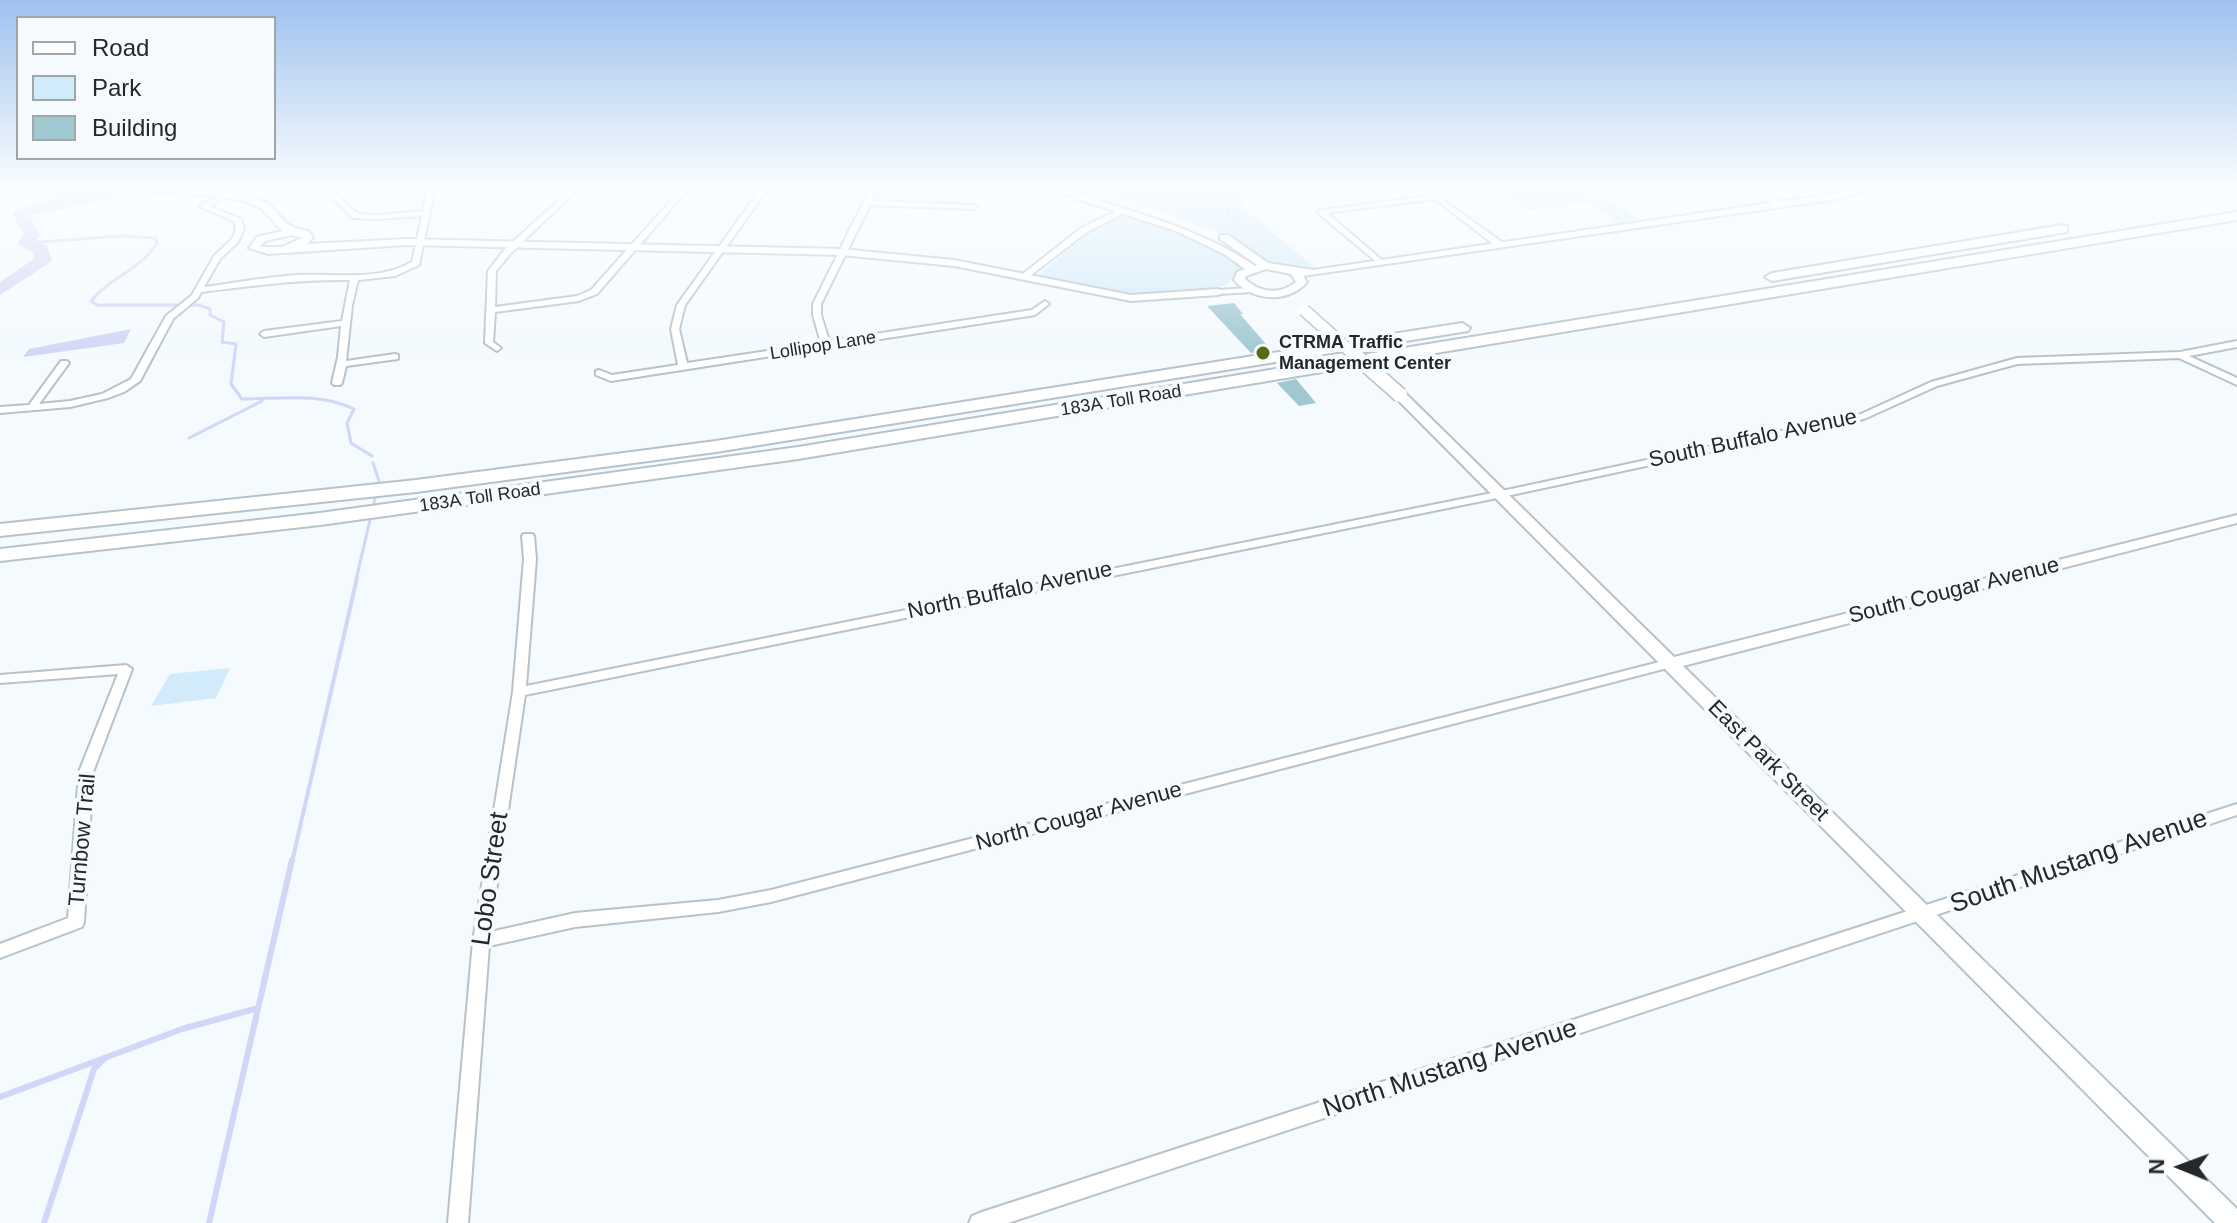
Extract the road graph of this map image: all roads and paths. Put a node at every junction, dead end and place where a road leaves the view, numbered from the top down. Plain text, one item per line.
1 (231, 244) edge
2 (255, 244) edge
3 (298, 244) edge
4 (327, 244) edge
5 (421, 244) edge
6 (515, 244) edge
7 (518, 244) edge
8 (636, 244) edge
9 (724, 244) edge
10 (845, 244) edge
11 (1066, 244) edge
12 (1216, 244) edge
13 (1235, 244) edge
14 (1358, 244) edge
15 (1506, 244) edge
16 (1973, 244) edge
17 (2068, 244) edge
18 (1500, 245) joint
19 (633, 247) junction
20 (291, 248) junction
21 (720, 249) junction
22 (841, 252) junction
23 (1380, 263) junction
24 (1265, 266) junction
25 (1251, 268) junction
26 (1303, 275) junction
27 (1023, 277) junction
28 (354, 279) junction
29 (1239, 280) junction
30 (199, 290) junction
31 (1249, 290) junction
32 (1291, 291) junction
33 (1218, 292) junction
34 (1274, 294) junction
35 (1045, 304) dead end
36 (1301, 308) junction
37 (492, 310) junction
38 (344, 323) junction
39 (264, 334) dead end
40 (2237, 344) edge
41 (826, 346) junction
42 (497, 348) dead end
43 (2180, 355) junction
44 (395, 357) dead end
45 (64, 363) dead end
46 (343, 364) junction
47 (683, 368) junction
48 (599, 373) dead end
49 (2237, 382) edge
50 (337, 383) dead end
51 (33, 406) junction
52 (0, 410) edge
53 (714, 456) junction
54 (1502, 494) junction
55 (2237, 519) edge
56 (0, 530) edge
57 (528, 536) dead end
58 (0, 555) edge
59 (1671, 663) junction
60 (0, 679) edge
61 (519, 692) junction
62 (2237, 809) edge
63 (1921, 915) junction
64 (481, 941) junction
65 (0, 951) edge
66 (458, 1223) edge
67 (979, 1223) edge
68 (2233, 1223) edge

1 - 30 street
2 - 20 street
3 - 20 street
4 - 20 street
5 - 28 street
6 - 37 street
7 - 19 street
8 - 19 street
9 - 21 street
10 - 22 street
11 - 27 street
12 - 25 street
13 - 24 street
14 - 23 street
15 - 18 street
16 - 53 highway, 183A Toll Road
17 - 53 highway, 183A Toll Road
18 - 23 street
19 - 21 street
19 - 37 street
21 - 22 street
21 - 47 street
22 - 27 street
22 - 41 street
23 - 26 street
24 - 25 street
24 - 26 street
25 - 29 street
26 - 32 street
27 - 33 street
28 - 30 street
28 - 38 street
29 - 31 street
29 - 33 street
30 - 51 street
31 - 33 street
31 - 34 street
32 - 34 street
32 - 36 street, East Park Street
34 - 36 street, East Park Street
35 - 41 street, Lollipop Lane
36 - 54 street, East Park Street, bridge
37 - 42 street
38 - 39 street
38 - 46 street
40 - 43 street, South Buffalo Avenue
41 - 47 street, Lollipop Lane
43 - 49 street
43 - 54 street, South Buffalo Avenue
44 - 46 street
45 - 51 street
46 - 50 street
47 - 48 street, Lollipop Lane
51 - 52 street
53 - 56 highway, 183A Toll Road
53 - 58 highway, 183A Toll Road
54 - 59 street, East Park Street
54 - 61 street, North Buffalo Avenue
55 - 59 street, South Cougar Avenue
57 - 61 street, Lobo Street
59 - 63 street, East Park Street
59 - 64 street, North Cougar Avenue
60 - 65 street, Turnbow Trail
61 - 64 street, Lobo Street
62 - 63 street, South Mustang Avenue
63 - 67 street, North Mustang Avenue
63 - 68 street, East Park Street
64 - 66 street, Lobo Street

